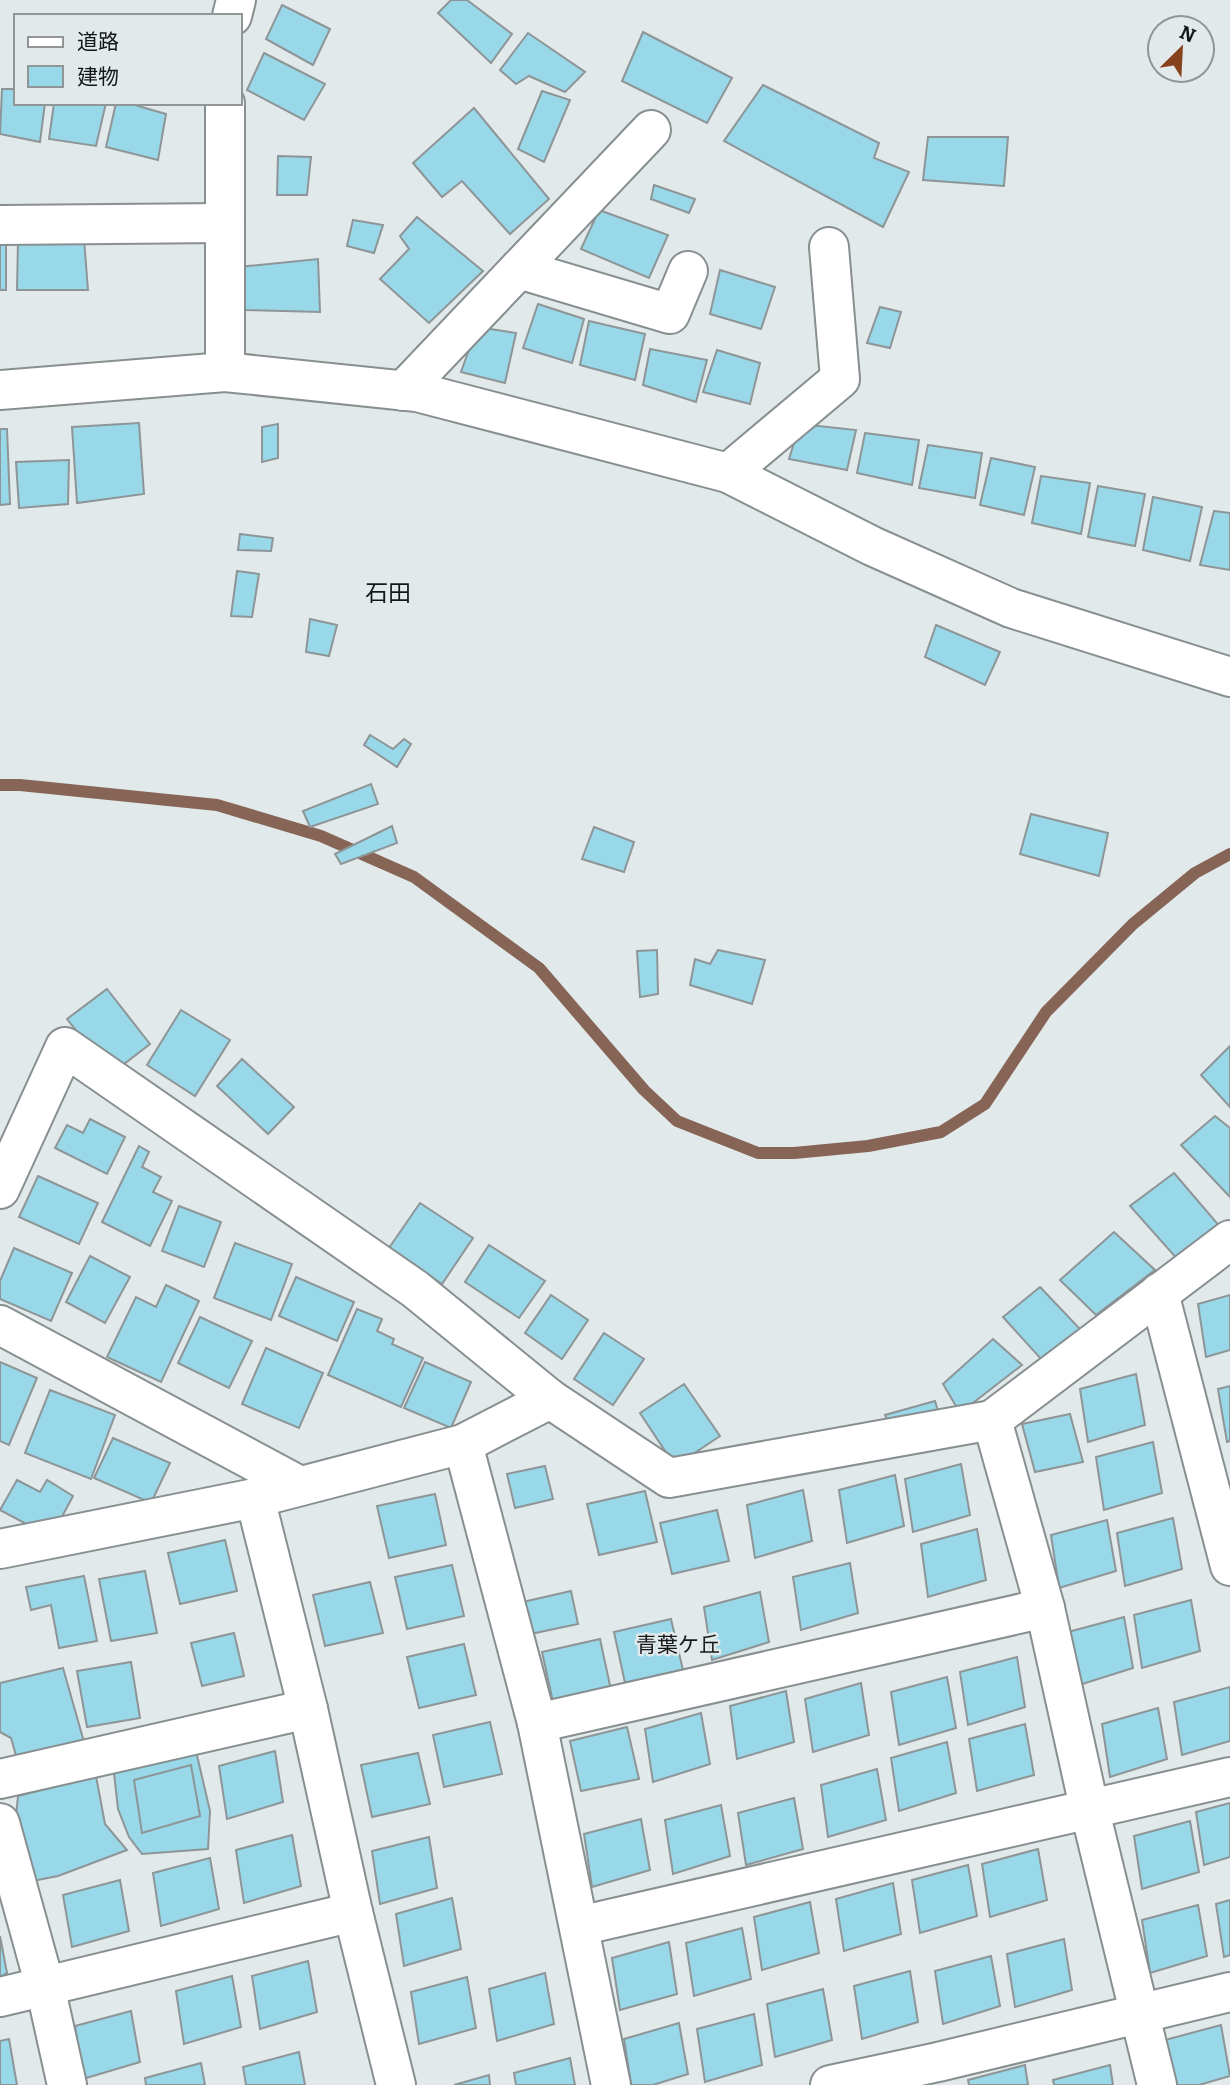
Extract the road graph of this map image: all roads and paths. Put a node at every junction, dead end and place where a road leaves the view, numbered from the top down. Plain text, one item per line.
1 (225, 105) edge
2 (652, 130) dead end
3 (224, 222) junction
4 (0, 225) edge
5 (829, 247) dead end
6 (519, 269) junction
7 (688, 271) dead end
8 (225, 372) junction
9 (0, 390) edge
10 (403, 391) junction
11 (728, 473) junction
12 (1230, 677) edge
13 (0, 1189) edge
14 (1230, 1240) edge
15 (1159, 1293) junction
16 (0, 1325) edge
17 (550, 1399) junction
18 (992, 1420) junction
19 (463, 1444) junction
20 (300, 1486) junction
21 (255, 1498) junction
22 (0, 1549) edge
23 (1230, 1566) edge
24 (1045, 1608) junction
25 (308, 1709) junction
26 (537, 1723) junction
27 (1230, 1777) edge
28 (0, 1779) edge
29 (1089, 1807) junction
30 (0, 1823) edge
31 (353, 1912) junction
32 (579, 1926) junction
33 (45, 1986) junction
34 (1230, 1992) edge
35 (0, 1997) edge
36 (1140, 2013) junction
37 (941, 2073) edge
38 (67, 2085) edge
39 (396, 2085) edge
40 (611, 2085) edge
41 (830, 2085) edge
42 (1157, 2085) edge

1 - 3 street
2 - 6 street
3 - 4 street
3 - 8 street
5 - 11 street
6 - 7 street
6 - 10 street
8 - 9 street
8 - 10 street
10 - 11 street
11 - 12 street
13 - 17 street
14 - 15 street
15 - 18 street
15 - 23 street
16 - 20 street
17 - 18 street
17 - 19 street
18 - 24 street
19 - 20 street
19 - 26 street
20 - 21 street
21 - 22 street
21 - 25 street
24 - 26 street
24 - 29 street
25 - 28 street
25 - 31 street
26 - 32 street
27 - 29 street
29 - 32 street
29 - 36 street
30 - 33 street
31 - 33 street
31 - 39 street
32 - 40 street
33 - 35 street
33 - 38 street
34 - 36 street
36 - 37 street
36 - 42 street
37 - 41 street

